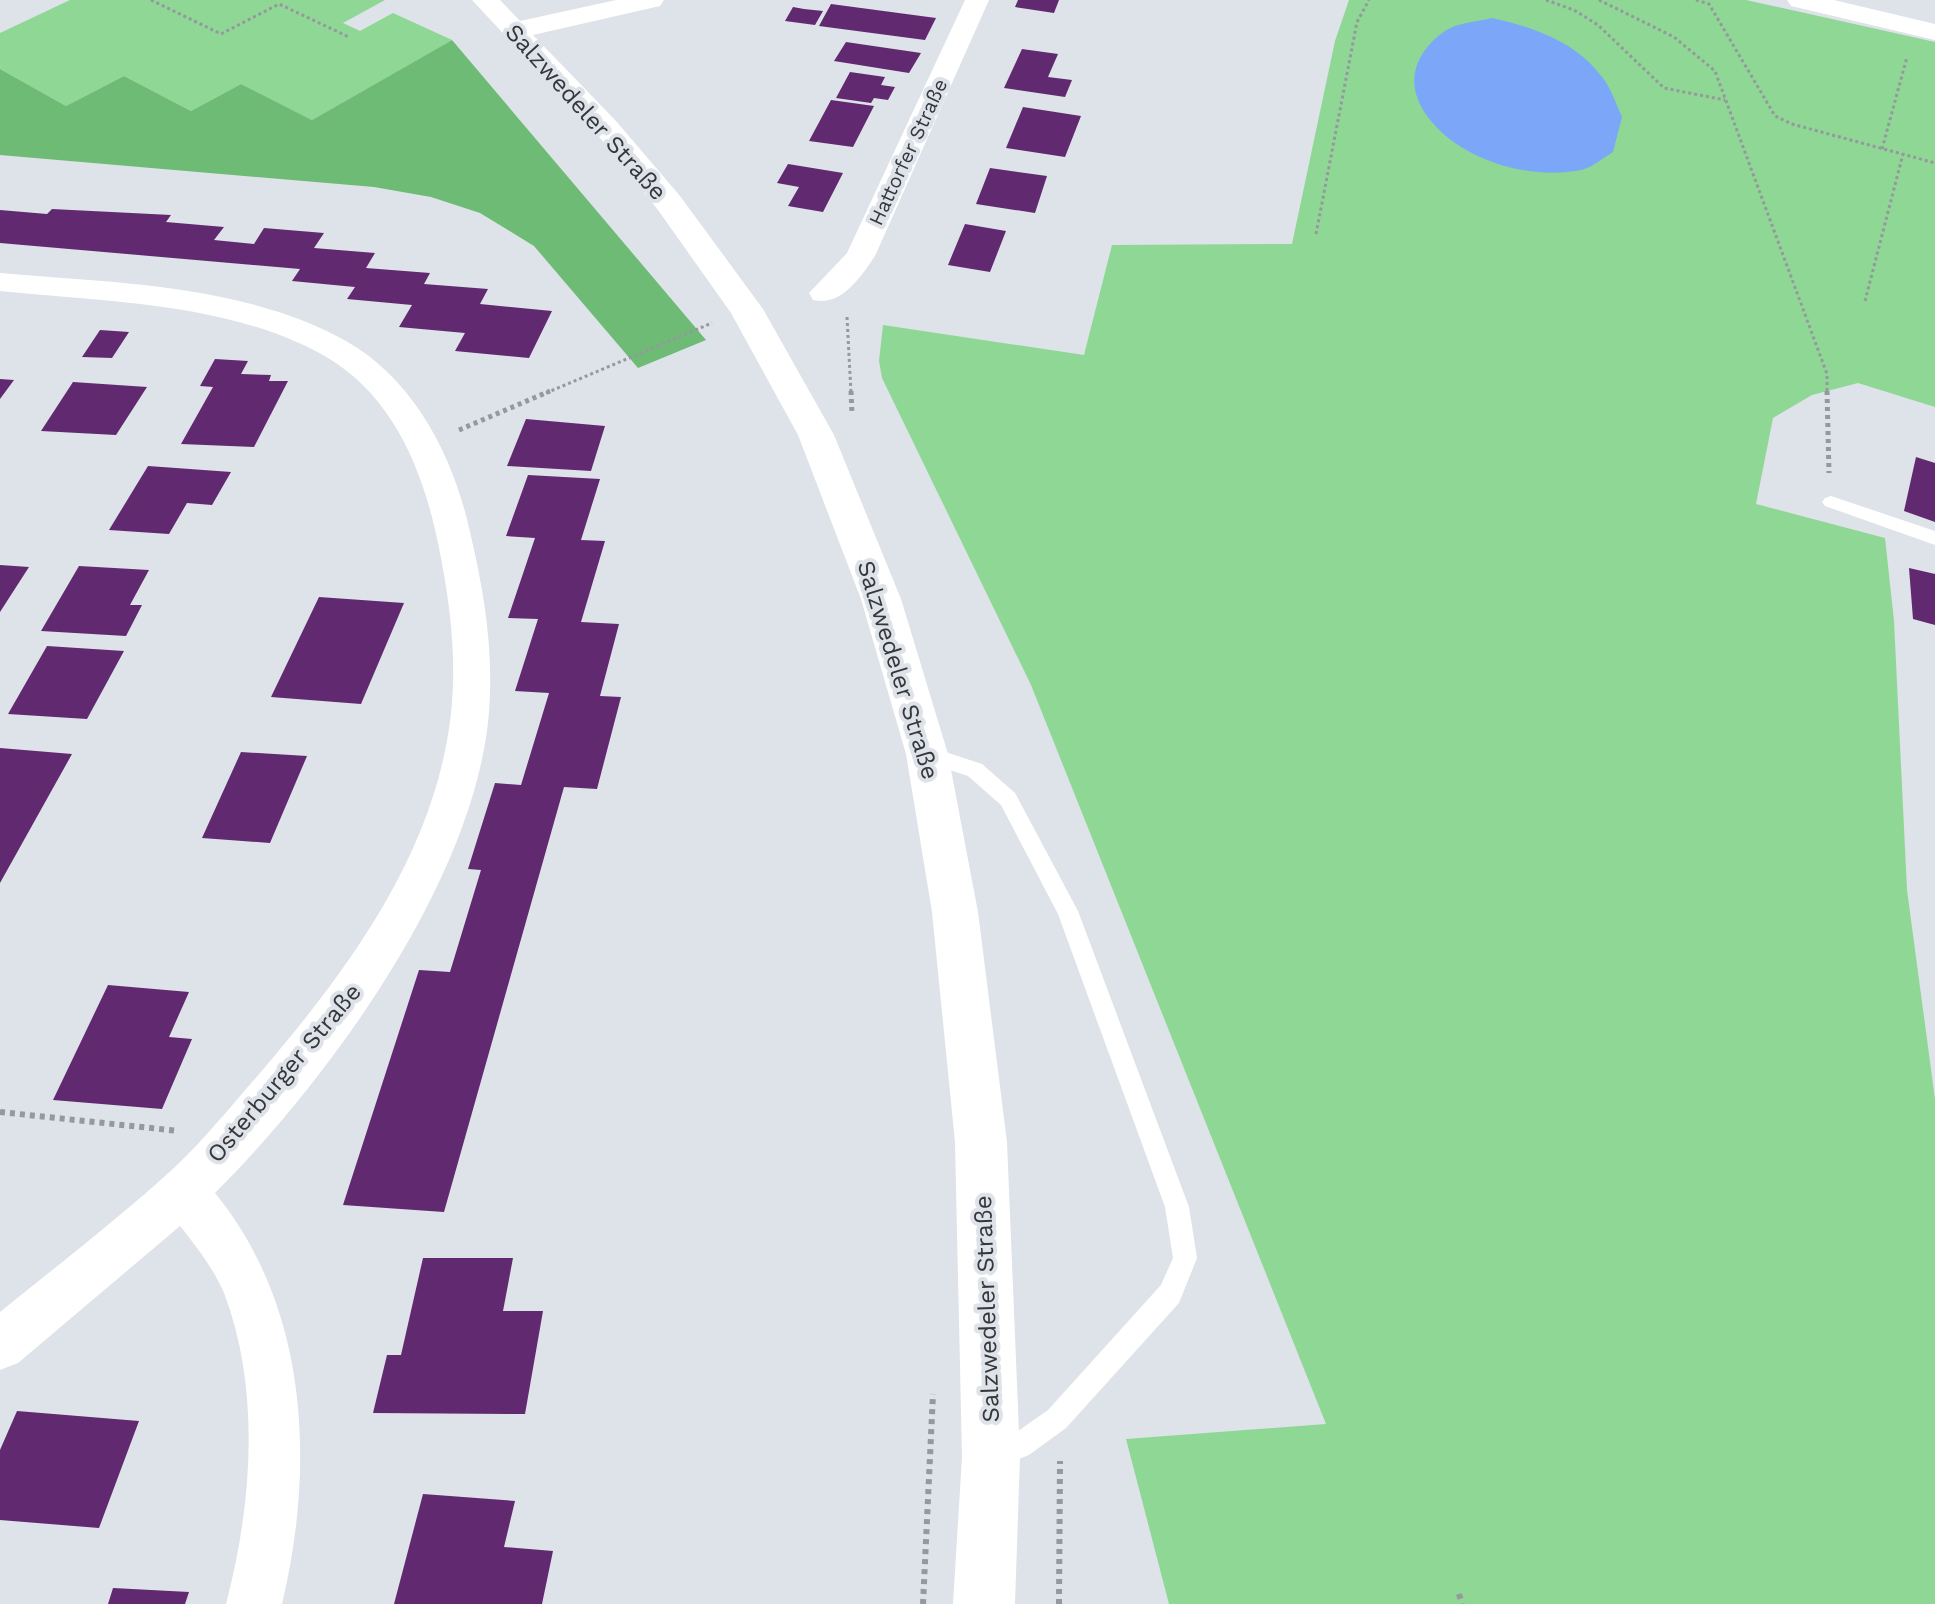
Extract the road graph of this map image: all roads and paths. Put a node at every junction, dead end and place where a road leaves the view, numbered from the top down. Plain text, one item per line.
1 (151, 0) edge
2 (651, 0) edge
3 (977, 0) edge
4 (1369, 0) edge
5 (1546, 0) edge
6 (1599, 0) edge
7 (1696, 0) edge
8 (1800, 0) edge
9 (1833, 3) edge
10 (499, 16) edge
11 (1935, 32) edge
12 (349, 37) dead end
13 (1907, 58) dead end
14 (1726, 101) junction
15 (1882, 149) junction
16 (1903, 154) junction
17 (1935, 163) edge
18 (1316, 234) dead end
19 (0, 282) edge
20 (824, 293) dead end
21 (1865, 301) dead end
22 (707, 309) dead end
23 (425, 445) junction
24 (1831, 502) joint
25 (1935, 538) edge
26 (927, 754) junction
27 (0, 1112) edge
28 (236, 1137) junction
29 (183, 1192) junction
30 (0, 1345) edge
31 (933, 1389) dead end
32 (1057, 1419) junction
33 (991, 1457) junction
34 (1459, 1594) dead end
35 (254, 1604) edge
36 (923, 1604) edge
37 (984, 1604) edge
38 (1059, 1604) edge
39 (1462, 1604) edge

1 - 12 path
2 - 10 street
3 - 20 street, Hattorfer Straße
4 - 18 path
5 - 14 path
6 - 14 path
7 - 15 path
8 - 9 street
9 - 11 street
10 - 26 street, Salzwedeler Straße
13 - 15 path
14 - 24 path
15 - 16 path
16 - 17 path
16 - 21 path
19 - 23 street, Osterburger Straße
22 - 23 path
23 - 28 street, Osterburger Straße
24 - 25 lane
26 - 32 lane
26 - 33 street, Salzwedeler Straße
27 - 28 path
28 - 29 street, Osterburger Straße
29 - 30 street, Osterburger Straße
29 - 35 street
31 - 36 path
32 - 33 lane
32 - 38 path
33 - 37 street, Salzwedeler Straße
34 - 39 path

